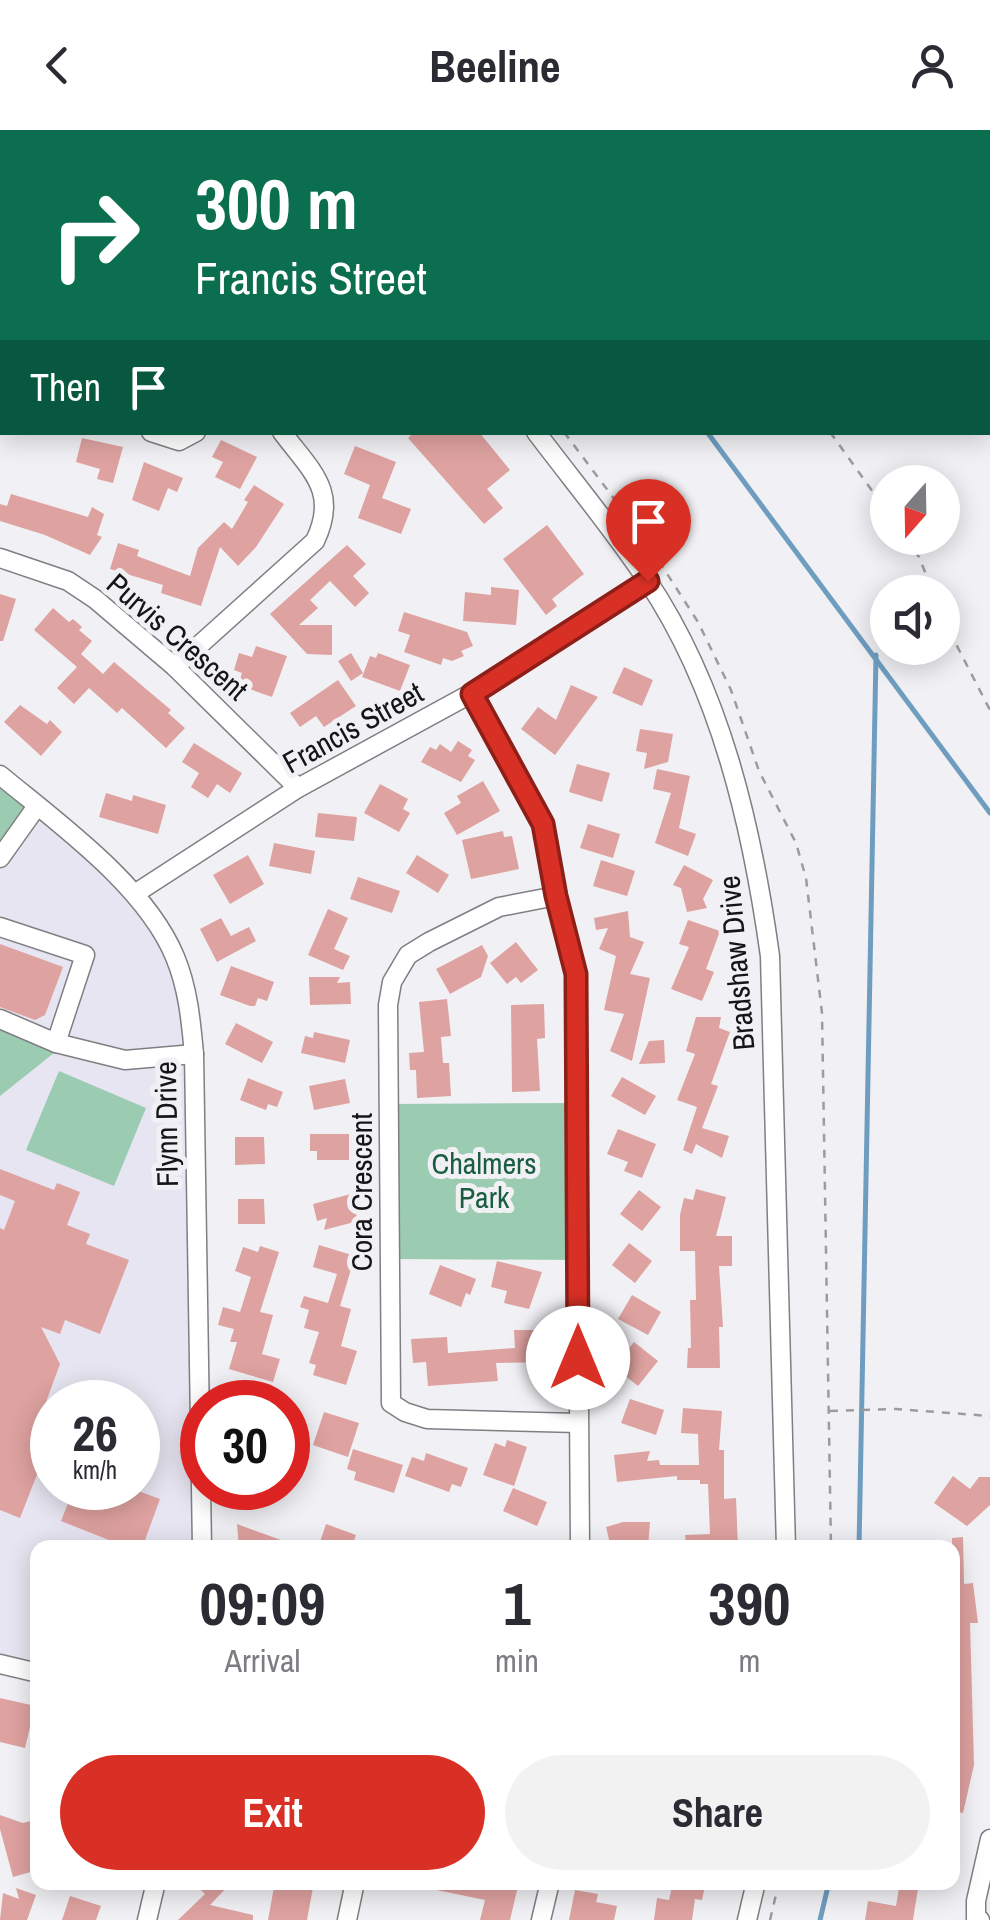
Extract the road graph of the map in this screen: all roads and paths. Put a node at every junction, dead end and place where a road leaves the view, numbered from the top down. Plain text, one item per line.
1 (161, 435) edge
2 (189, 435) edge
3 (284, 435) edge
4 (538, 435) edge
5 (832, 435) edge
6 (870, 488) edge
7 (0, 558) edge
8 (648, 581) junction
9 (960, 652) edge
10 (175, 667) junction
11 (472, 694) junction
12 (990, 710) edge
13 (0, 775) edge
14 (298, 788) junction
15 (37, 806) junction
16 (0, 858) edge
17 (136, 893) junction
18 (556, 896) junction
19 (0, 927) edge
20 (0, 1020) edge
21 (56, 1043) junction
22 (194, 1054) junction
23 (829, 1411) dead end
24 (990, 1416) edge
25 (578, 1423) junction
26 (202, 1540) edge
27 (580, 1540) edge
28 (786, 1540) edge
29 (0, 1664) edge
30 (30, 1671) edge
31 (990, 1839) edge
32 (154, 1890) edge
33 (353, 1890) edge
34 (548, 1890) edge
35 (754, 1890) edge
36 (778, 1890) edge
37 (147, 1920) edge
38 (346, 1920) edge
39 (541, 1920) edge
40 (748, 1920) edge
41 (770, 1920) edge
42 (980, 1920) edge

1 - 2 street
3 - 10 street
4 - 8 street, Bradshaw Drive
5 - 6 path
7 - 10 street, Purvis Crescent
8 - 11 street, Francis Street
8 - 28 street, Bradshaw Drive
9 - 12 path
10 - 14 street, Purvis Crescent
11 - 14 street, Francis Street
11 - 18 street
13 - 15 street, Flynn Drive
14 - 17 street, Francis Street
15 - 16 street
15 - 17 street, Flynn Drive
17 - 22 street, Flynn Drive
18 - 25 street
18 - 25 street, Cora Crescent
19 - 21 street
20 - 21 street
21 - 22 street
22 - 26 street, Flynn Drive
23 - 24 path
25 - 27 street
29 - 30 street
31 - 42 street
32 - 37 street
33 - 38 street
34 - 39 street
35 - 40 street
36 - 41 path

